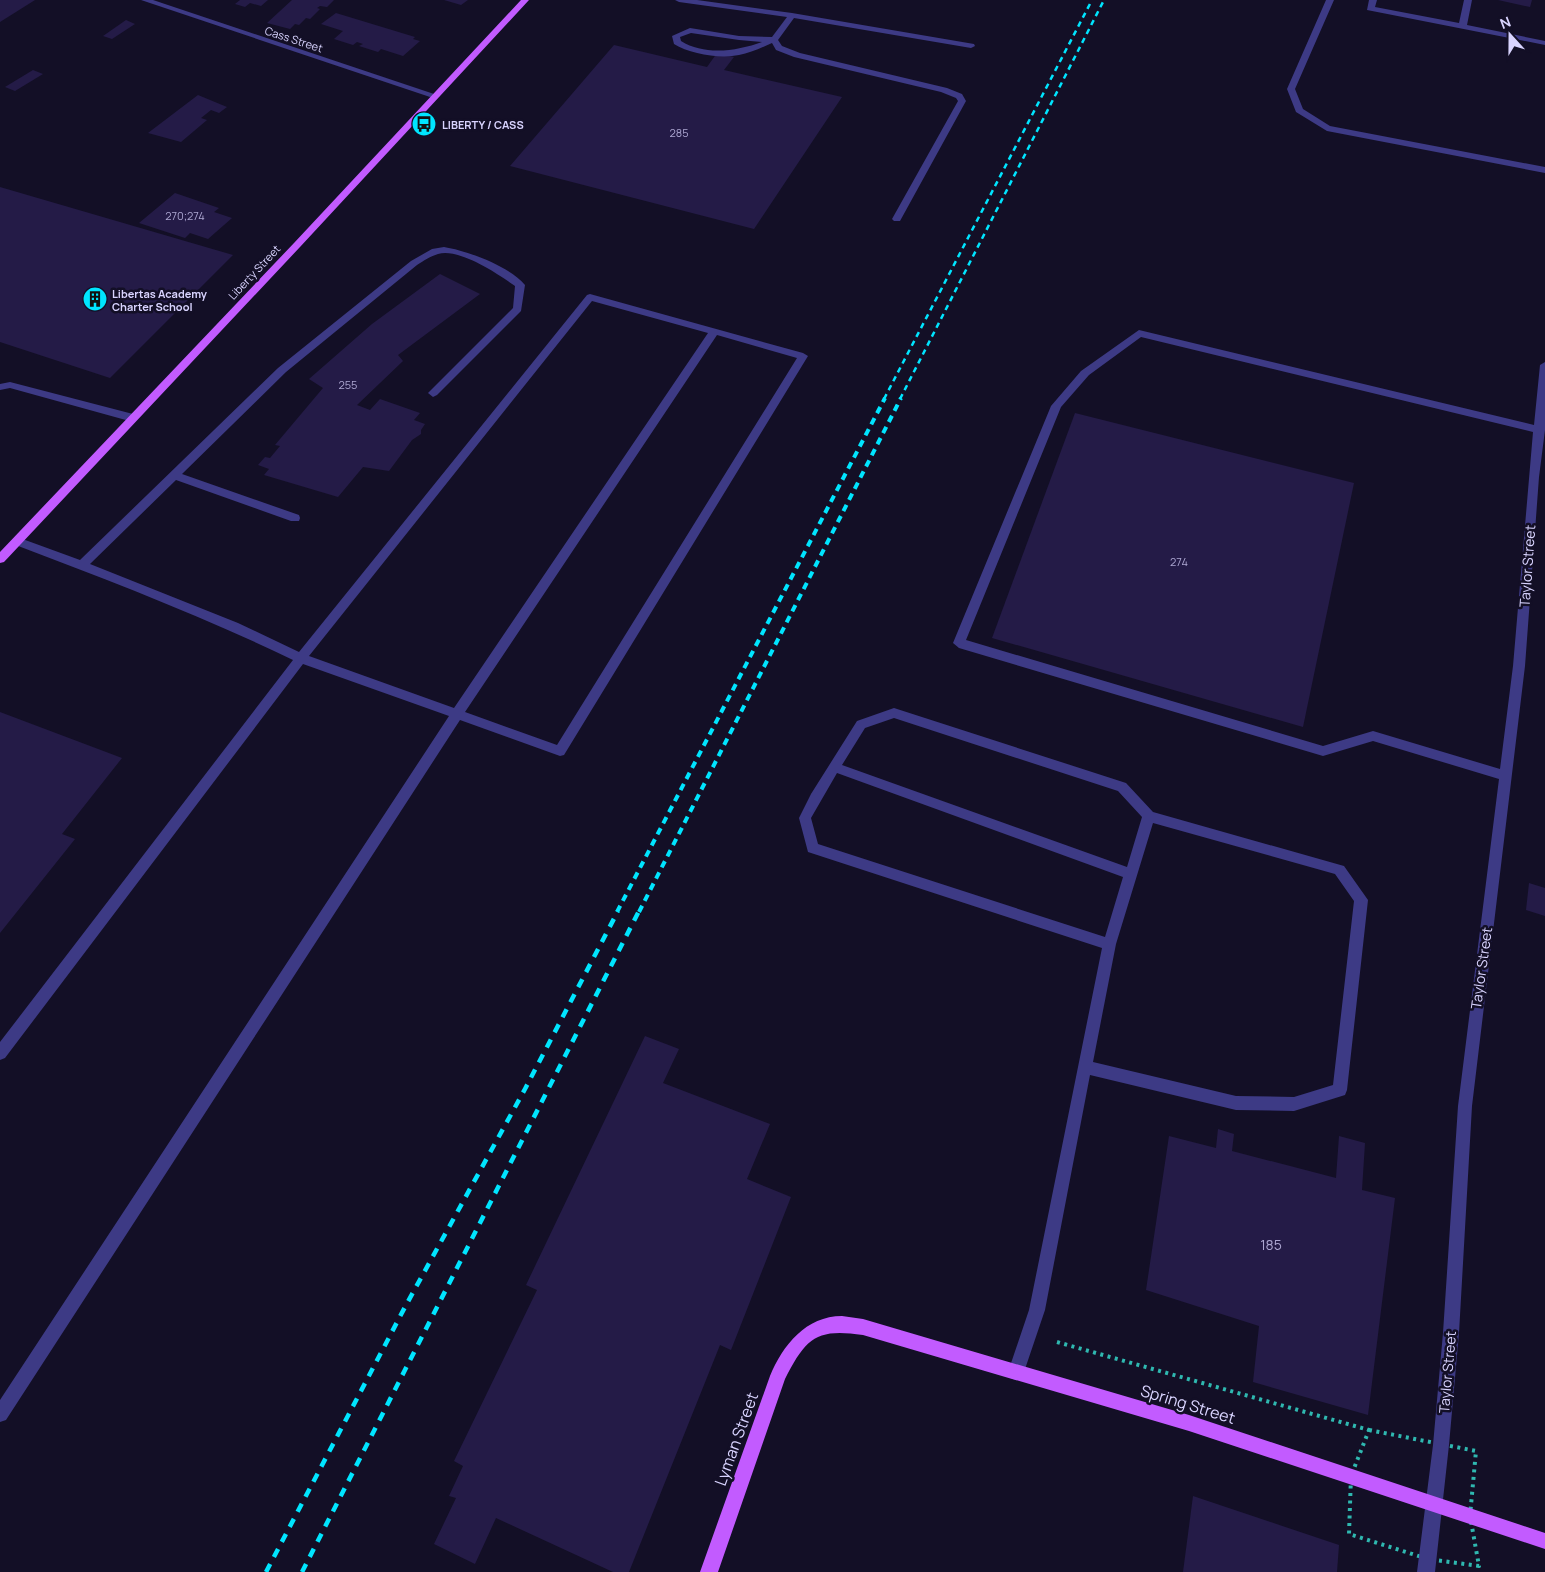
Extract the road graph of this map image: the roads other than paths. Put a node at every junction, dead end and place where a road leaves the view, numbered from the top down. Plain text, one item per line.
1 (145, 0) edge
2 (525, 0) edge
3 (679, 0) edge
4 (1330, 0) edge
5 (1373, 0) edge
6 (1468, 0) edge
7 (792, 15) junction
8 (1463, 26) junction
9 (774, 40) junction
10 (1545, 43) edge
11 (971, 46) dead end
12 (436, 96) junction
13 (1545, 170) edge
14 (897, 219) dead end
15 (714, 332) junction
16 (1545, 365) edge
17 (0, 386) edge
18 (434, 393) dead end
19 (133, 418) junction
20 (1540, 430) junction
21 (175, 475) junction
22 (1539, 478) edge
23 (294, 518) dead end
24 (17, 541) junction
25 (0, 559) edge
26 (82, 565) junction
27 (301, 658) junction
28 (457, 714) junction
29 (834, 768) junction
30 (1505, 776) junction
31 (1149, 816) junction
32 (1130, 874) junction
33 (1109, 944) junction
34 (0, 1053) edge
35 (1085, 1067) junction
36 (815, 1328) joint
37 (1016, 1372) junction
38 (0, 1414) edge
39 (1435, 1504) junction
40 (1545, 1541) edge
41 (709, 1572) edge
42 (1426, 1572) edge

1 - 12 street, Cass Street
2 - 12 main road, Liberty Street
3 - 7 street
4 - 13 street
5 - 8 street
6 - 8 street
7 - 9 street
7 - 11 street
8 - 10 street
9 - 9 street
9 - 14 street
12 - 19 main road, Liberty Street
15 - 27 street
15 - 28 street
15 - 28 street
16 - 20 street, Taylor Street
17 - 19 street
18 - 21 street
19 - 24 main road, Liberty Street
20 - 22 street, Taylor Street
20 - 30 street
21 - 23 street
21 - 26 street
22 - 30 street, Taylor Street
24 - 25 main road, Liberty Street
24 - 26 street
26 - 27 street
27 - 28 street
27 - 34 street
28 - 38 street
29 - 31 street
29 - 32 street
29 - 33 street
30 - 39 street, Taylor Street
31 - 32 street
31 - 35 street
32 - 33 street
33 - 35 street
35 - 37 street
36 - 37 main road, Spring Street
36 - 41 main road, Lyman Street
37 - 39 main road, Spring Street
39 - 40 main road, Spring Street
39 - 42 street, Taylor Street

